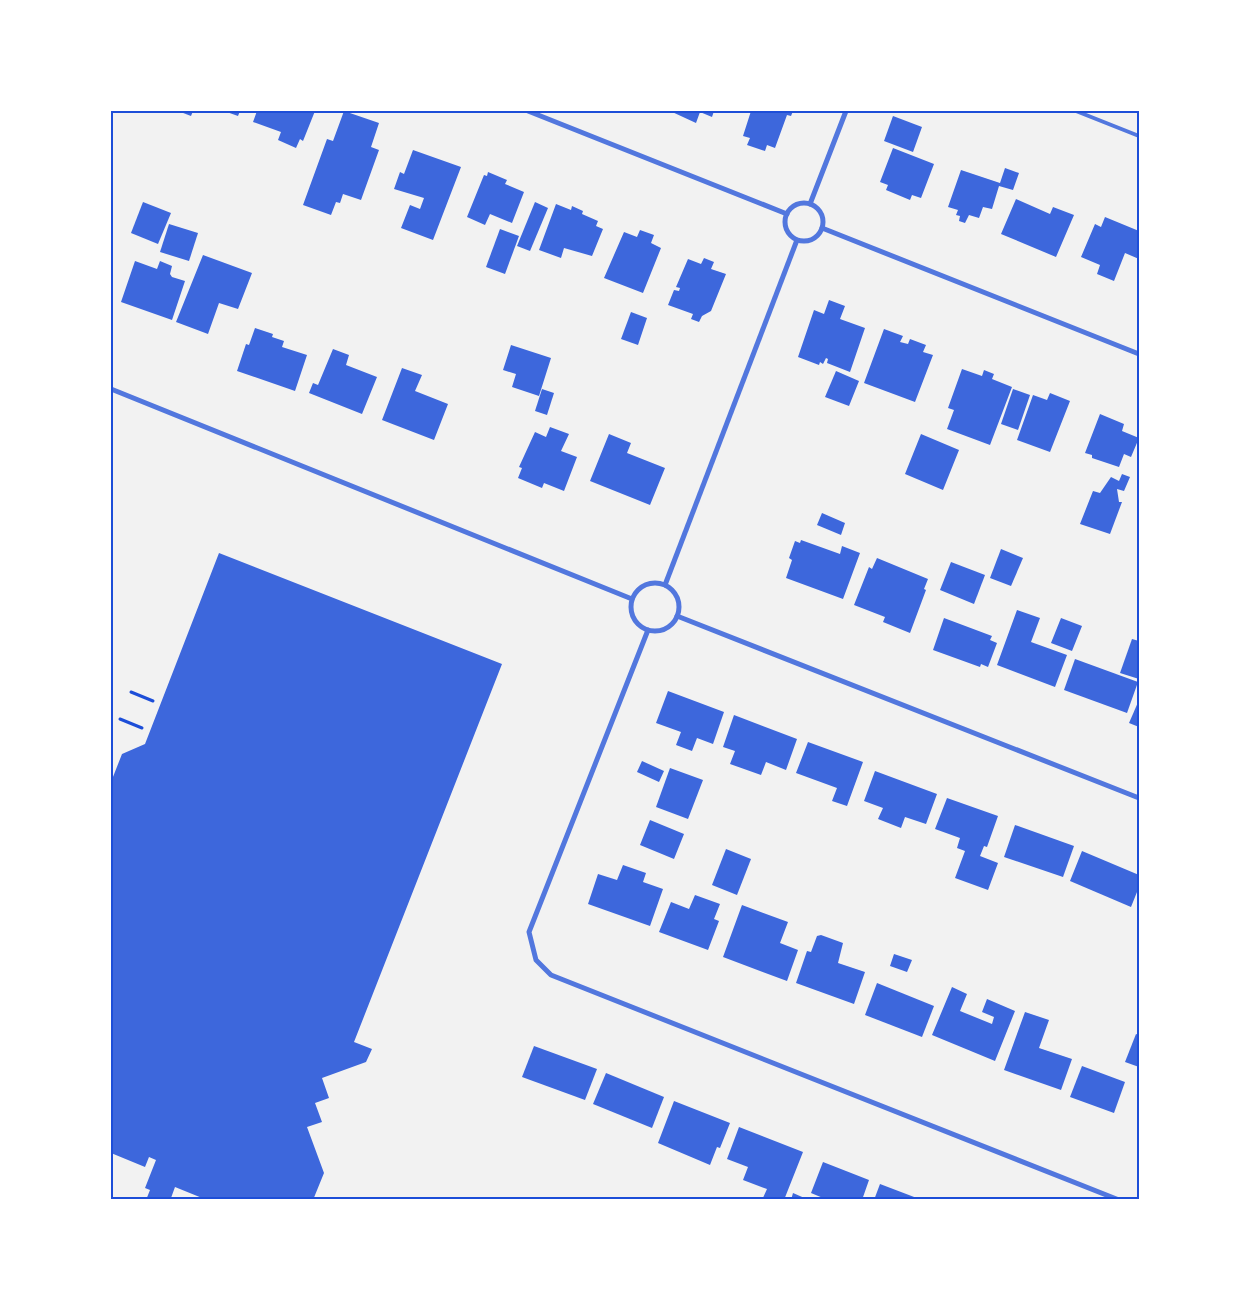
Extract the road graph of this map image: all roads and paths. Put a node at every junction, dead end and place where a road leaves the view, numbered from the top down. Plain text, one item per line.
1 (528, 111) edge
2 (846, 111) edge
3 (1076, 111) edge
4 (1139, 136) edge
5 (810, 204) junction
6 (787, 214) junction
7 (822, 228) junction
8 (797, 240) junction
9 (1139, 354) edge
10 (111, 389) edge
11 (665, 586) junction
12 (632, 599) junction
13 (677, 616) junction
14 (648, 630) junction
15 (131, 692) dead end
16 (152, 701) dead end
17 (120, 719) dead end
18 (142, 728) dead end
19 (1139, 798) edge
20 (1119, 1200) edge

1 - 6 street
2 - 5 street
3 - 4 lane
5 - 6 street
5 - 7 street
6 - 8 street
7 - 8 street
7 - 9 street
8 - 11 street
10 - 12 street
11 - 12 street
11 - 13 street
12 - 14 street
13 - 14 street
13 - 19 street
14 - 20 street
15 - 16 path
17 - 18 path

